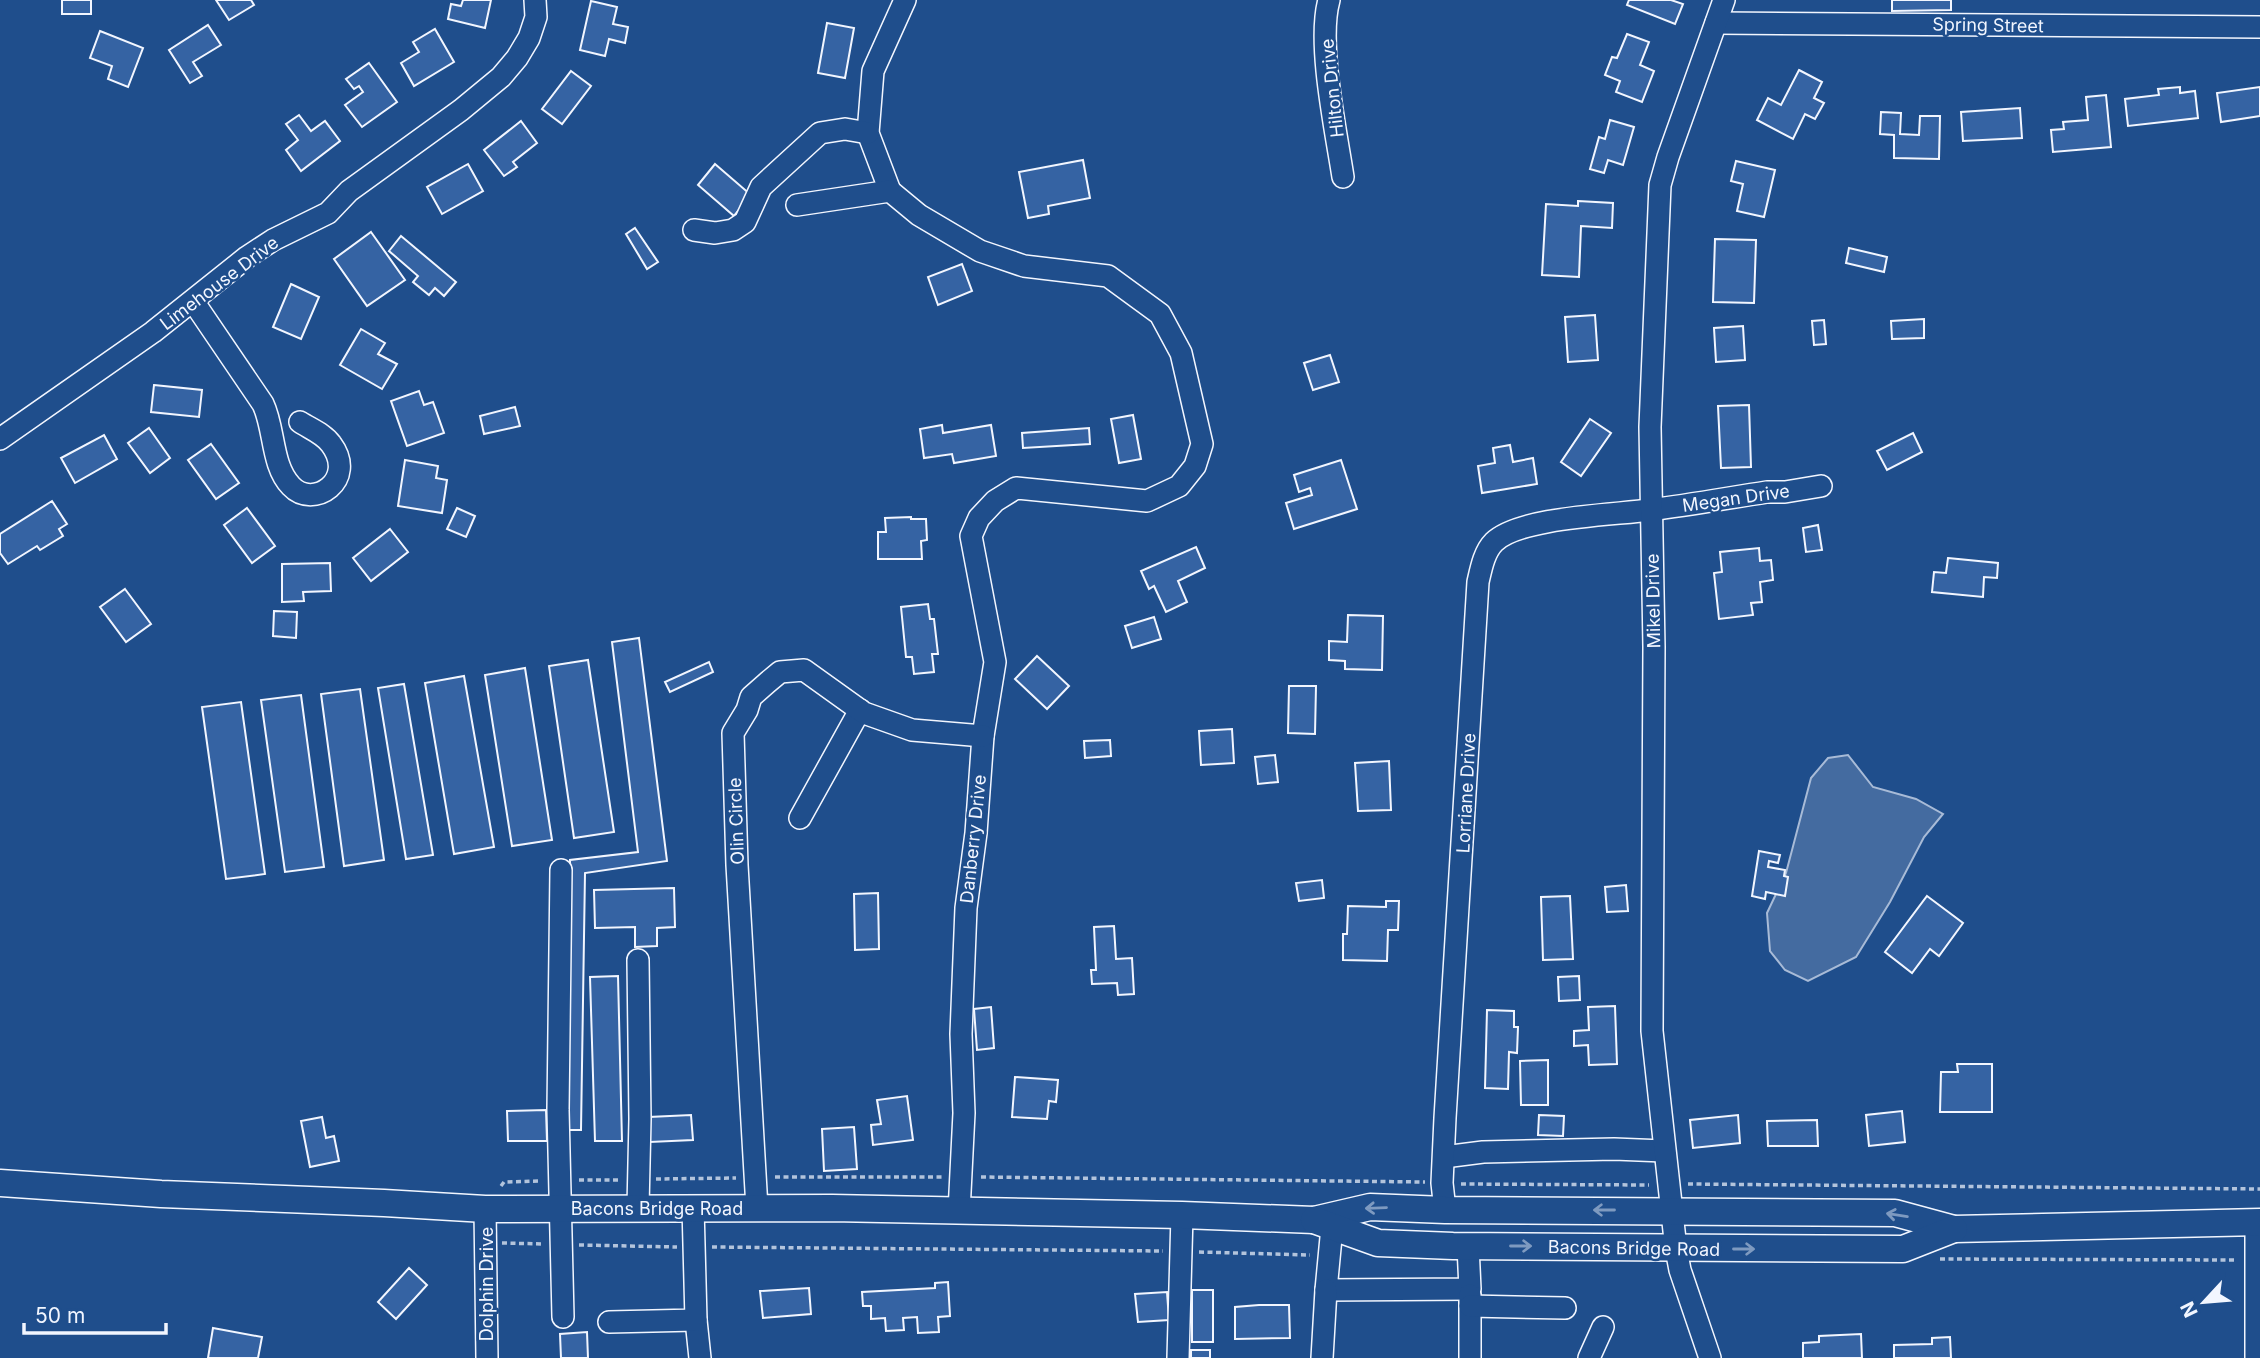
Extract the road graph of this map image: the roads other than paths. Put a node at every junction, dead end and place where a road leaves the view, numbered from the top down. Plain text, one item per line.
1 (535, 0) edge
2 (905, 0) edge
3 (1329, 0) edge
4 (1724, 0) edge
5 (1716, 23) junction
6 (2260, 27) edge
7 (868, 133) junction
8 (1343, 177) dead end
9 (890, 191) junction
10 (797, 205) dead end
11 (694, 230) dead end
12 (193, 301) junction
13 (300, 422) dead end
14 (0, 439) edge
15 (1821, 486) dead end
16 (1651, 510) junction
17 (860, 710) junction
18 (983, 736) junction
19 (800, 818) dead end
20 (561, 870) dead end
21 (638, 960) dead end
22 (1664, 1151) junction
23 (1444, 1157) junction
24 (0, 1183) edge
25 (638, 1207) junction
26 (694, 1207) junction
27 (561, 1208) junction
28 (757, 1208) junction
29 (485, 1209) junction
30 (1445, 1210) junction
31 (1672, 1211) junction
32 (959, 1212) junction
33 (1182, 1215) junction
34 (2258, 1222) edge
35 (1323, 1224) junction
36 (1954, 1229) junction
37 (1468, 1246) junction
38 (1676, 1249) junction
39 (1326, 1290) junction
40 (1470, 1298) junction
41 (1565, 1308) dead end
42 (563, 1317) dead end
43 (696, 1320) junction
44 (609, 1322) dead end
45 (1603, 1326) dead end
46 (486, 1358) edge
47 (699, 1358) edge
48 (1178, 1358) edge
49 (1322, 1358) edge
50 (1470, 1358) edge
51 (1589, 1358) edge
52 (1710, 1358) edge
53 (2256, 1358) edge

1 - 12 street, Limehouse Drive
2 - 7 street
3 - 8 street, Hilton Drive
4 - 5 street, Mikel Drive
5 - 6 street, Spring Street
5 - 16 street, Mikel Drive
7 - 9 street
7 - 11 street
9 - 10 street
9 - 18 street, Danberry Drive
12 - 13 street
12 - 14 street, Limehouse Drive
15 - 16 street, Megan Drive
16 - 22 street, Mikel Drive
16 - 23 street, Lorriane Drive
17 - 18 street, Olin Circle
17 - 19 street
17 - 28 street, Olin Circle
18 - 32 street, Danberry Drive
20 - 27 street
21 - 25 street
22 - 23 street
22 - 31 street, Mikel Drive
23 - 30 street, Lorriane Drive
24 - 29 main road, Bacons Bridge Road
25 - 26 main road, Bacons Bridge Road
25 - 27 main road, Bacons Bridge Road
26 - 28 main road, Bacons Bridge Road
26 - 43 street
27 - 29 main road, Bacons Bridge Road
27 - 42 street
28 - 32 main road, Bacons Bridge Road
29 - 46 street, Dolphin Drive
31 -> 30 main road, Bacons Bridge Road
30 -> 35 main road, Bacons Bridge Road
36 -> 31 main road, Bacons Bridge Road
31 - 38 street, Mikel Drive
32 - 33 main road, Bacons Bridge Road
33 - 35 main road, Bacons Bridge Road
33 - 48 street
34 - 36 main road, Bacons Bridge Road
34 - 53 street
35 - 37 main road, Bacons Bridge Road
35 - 39 street
38 -> 36 main road, Bacons Bridge Road
37 -> 38 main road, Bacons Bridge Road
37 - 40 street
38 - 52 street, Mikel Drive
39 - 40 street
39 - 49 street
40 - 41 street
40 - 50 street
43 - 44 street
43 - 47 street
45 - 51 street

